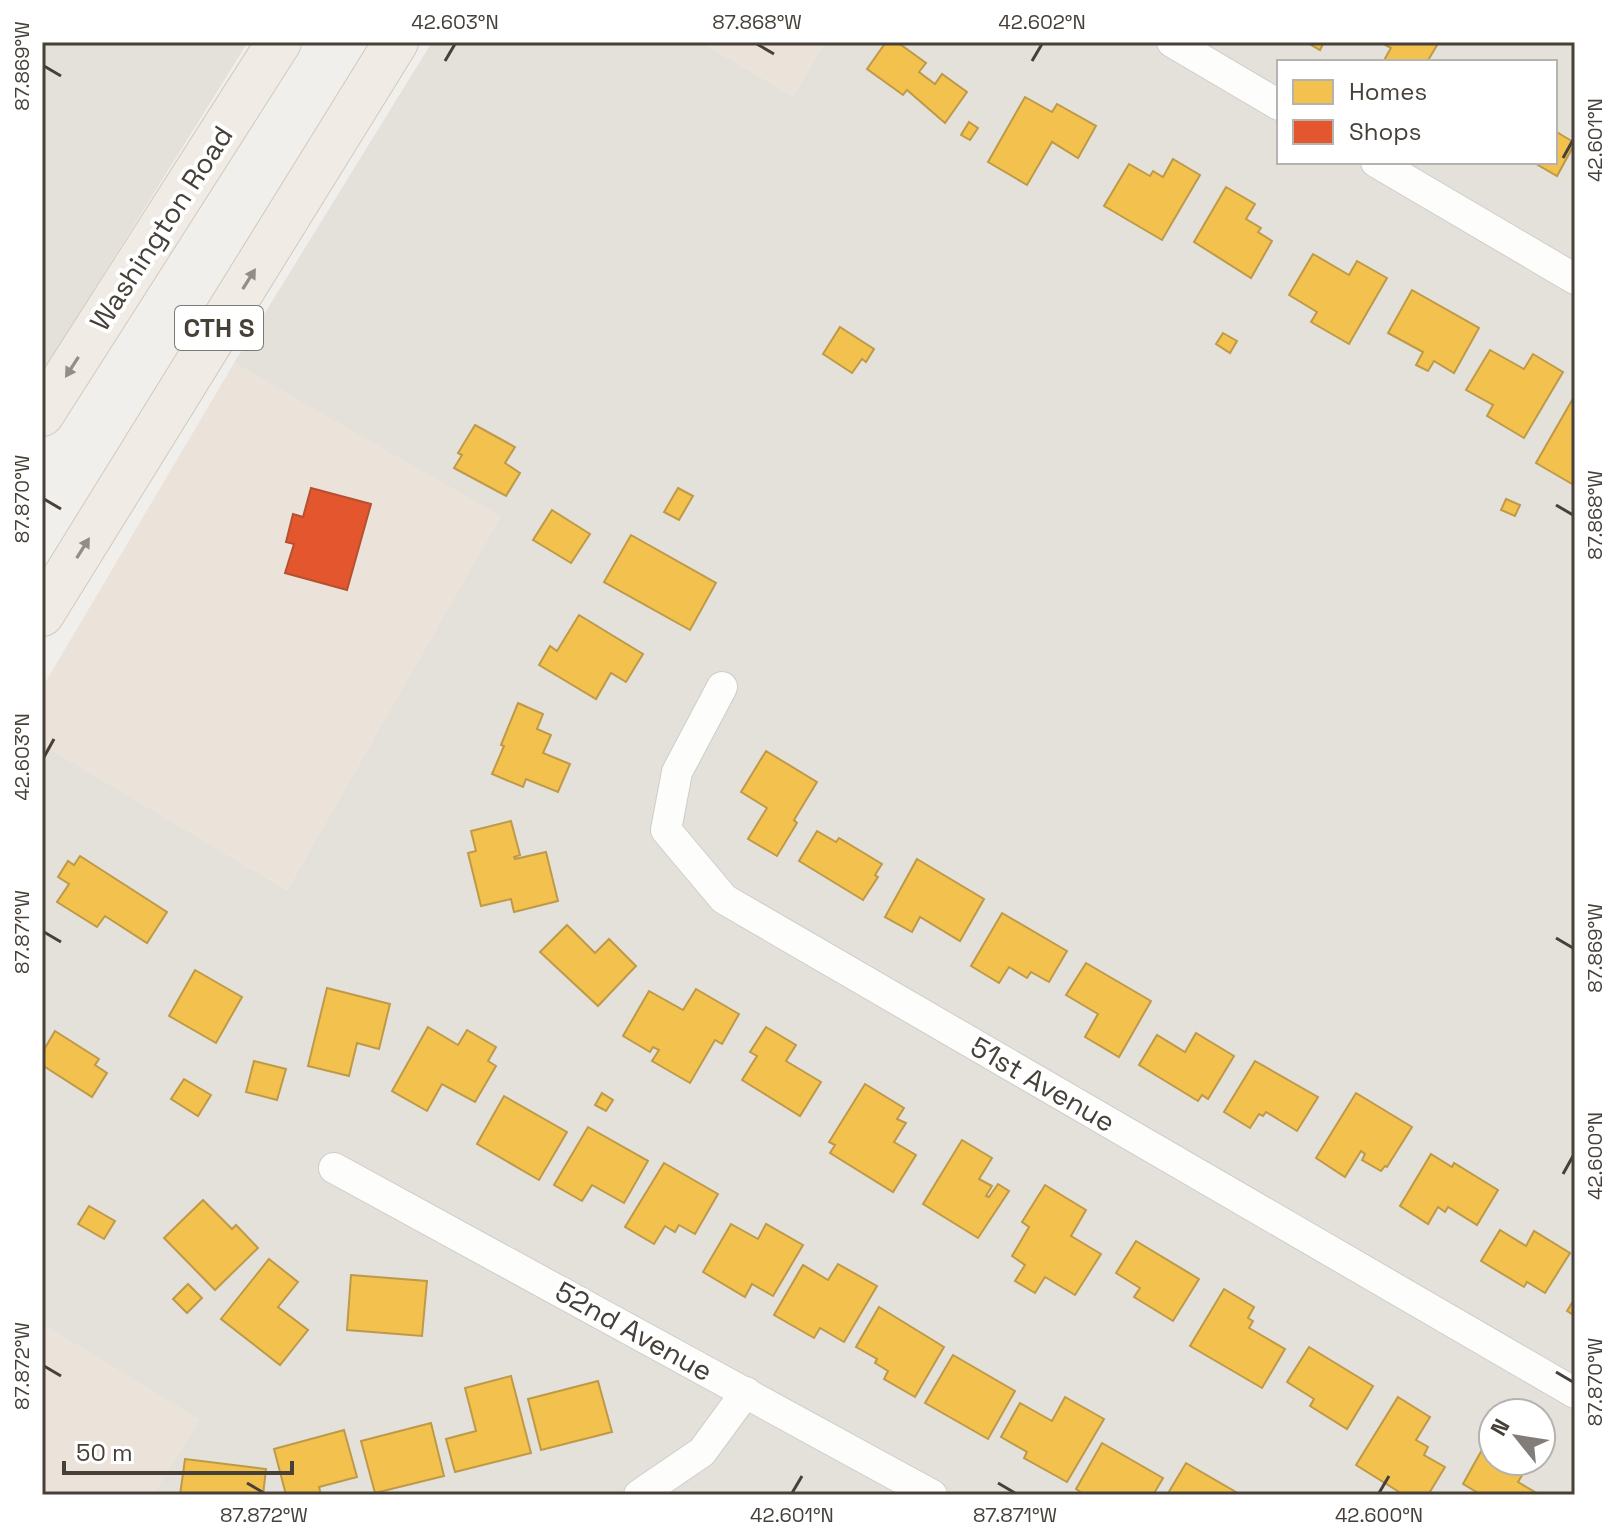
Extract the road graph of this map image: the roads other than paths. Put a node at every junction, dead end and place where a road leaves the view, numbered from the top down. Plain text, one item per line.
1 (279, 42) edge
2 (396, 42) edge
3 (1172, 42) edge
4 (1277, 104) edge
5 (1379, 164) edge
6 (1575, 279) edge
7 (42, 414) edge
8 (42, 614) edge
9 (722, 687) dead end
10 (334, 1168) dead end
11 (746, 1392) junction
12 (1575, 1393) edge
13 (639, 1495) edge
14 (932, 1495) edge

1 -> 7 main road, Washington Road
8 -> 2 main road, CTH S
3 - 4 street
5 - 6 street
9 - 12 street, 51st Avenue
10 - 11 street, 52nd Avenue
11 - 13 street
11 - 14 street, 52nd Avenue

